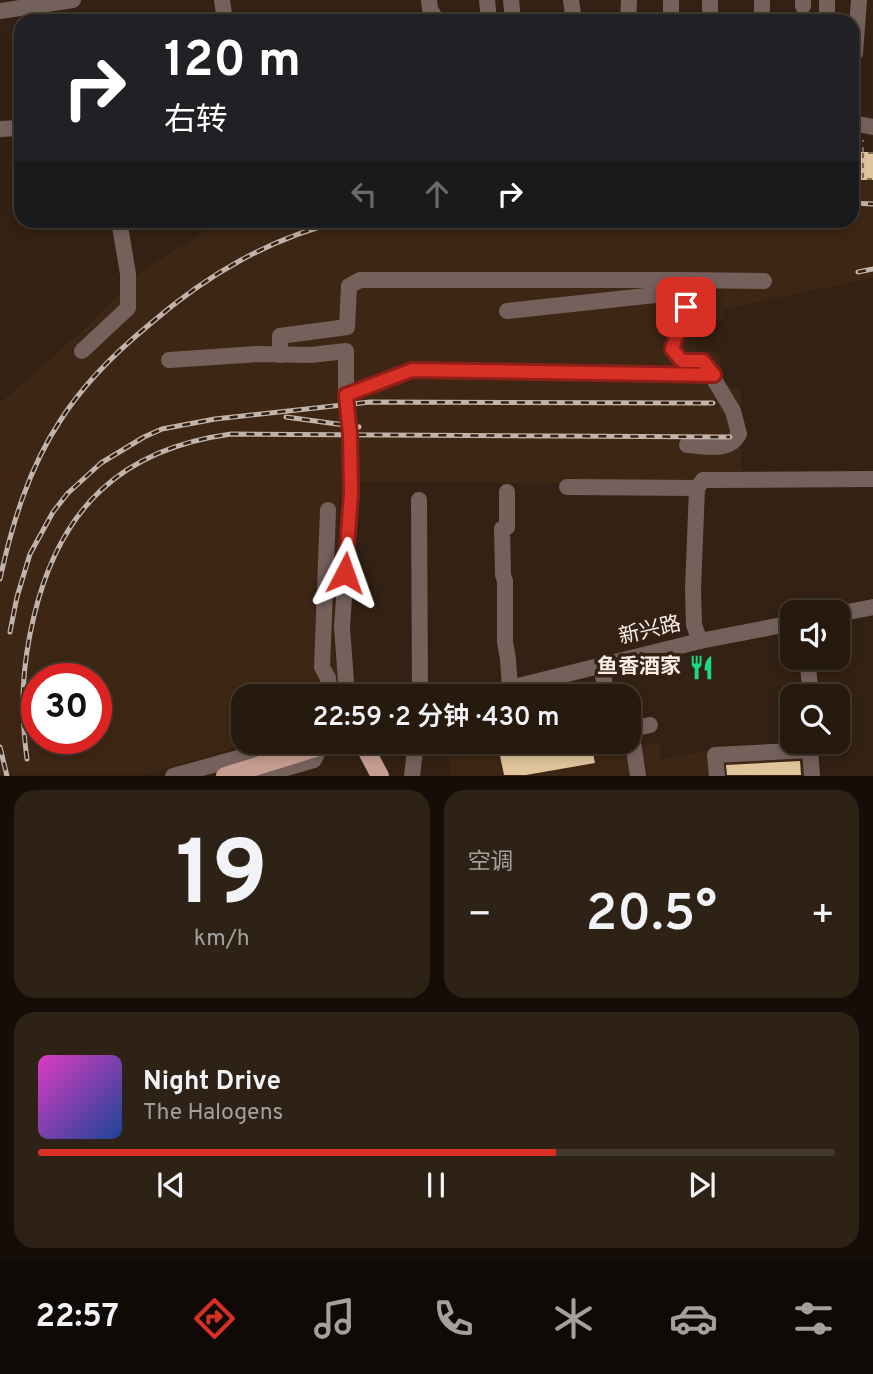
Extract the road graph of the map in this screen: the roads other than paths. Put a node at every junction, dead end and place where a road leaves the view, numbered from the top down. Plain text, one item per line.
1 (73, 0) edge
2 (0, 11) edge
3 (120, 228) edge
4 (764, 281) dead end
5 (682, 286) junction
6 (507, 311) dead end
7 (82, 351) dead end
8 (280, 355) junction
9 (169, 360) dead end
10 (714, 375) junction
11 (346, 395) junction
12 (687, 445) dead end
13 (873, 479) edge
14 (567, 487) dead end
15 (696, 488) junction
16 (508, 492) dead end
17 (419, 500) dead end
18 (328, 510) dead end
19 (873, 607) edge
20 (850, 612) edge
21 (780, 626) edge
22 (700, 641) junction
23 (601, 665) junction
24 (329, 684) edge
25 (346, 684) edge
26 (420, 684) edge
27 (510, 684) edge
28 (526, 684) edge
29 (605, 684) edge
30 (650, 725) dead end
31 (641, 727) edge
32 (251, 754) edge
33 (290, 754) edge
34 (317, 754) edge
35 (369, 754) edge
36 (415, 754) edge
37 (634, 754) edge
38 (289, 770) edge
39 (173, 775) edge
40 (225, 775) edge
41 (259, 775) edge
42 (380, 775) edge
43 (412, 775) edge
44 (638, 775) edge
45 (717, 775) edge
46 (812, 775) edge

1 - 2 street
3 - 7 street
4 - 5 street
5 - 6 street
5 - 8 street
5 - 10 street
8 - 9 street
8 - 11 street
10 - 11 street
10 - 12 street
11 - 25 street
13 - 15 street
14 - 15 street
15 - 22 street
16 - 27 street
17 - 26 street
18 - 24 street
19 - 20 street
21 - 22 street, 新兴路
22 - 23 street, 新兴路
23 - 28 street, 新兴路
23 - 29 street
30 - 31 street
32 - 39 street
33 - 40 main road
34 - 38 street
35 - 42 main road
36 - 43 street
37 - 44 street
38 - 41 street
45 - 46 street

